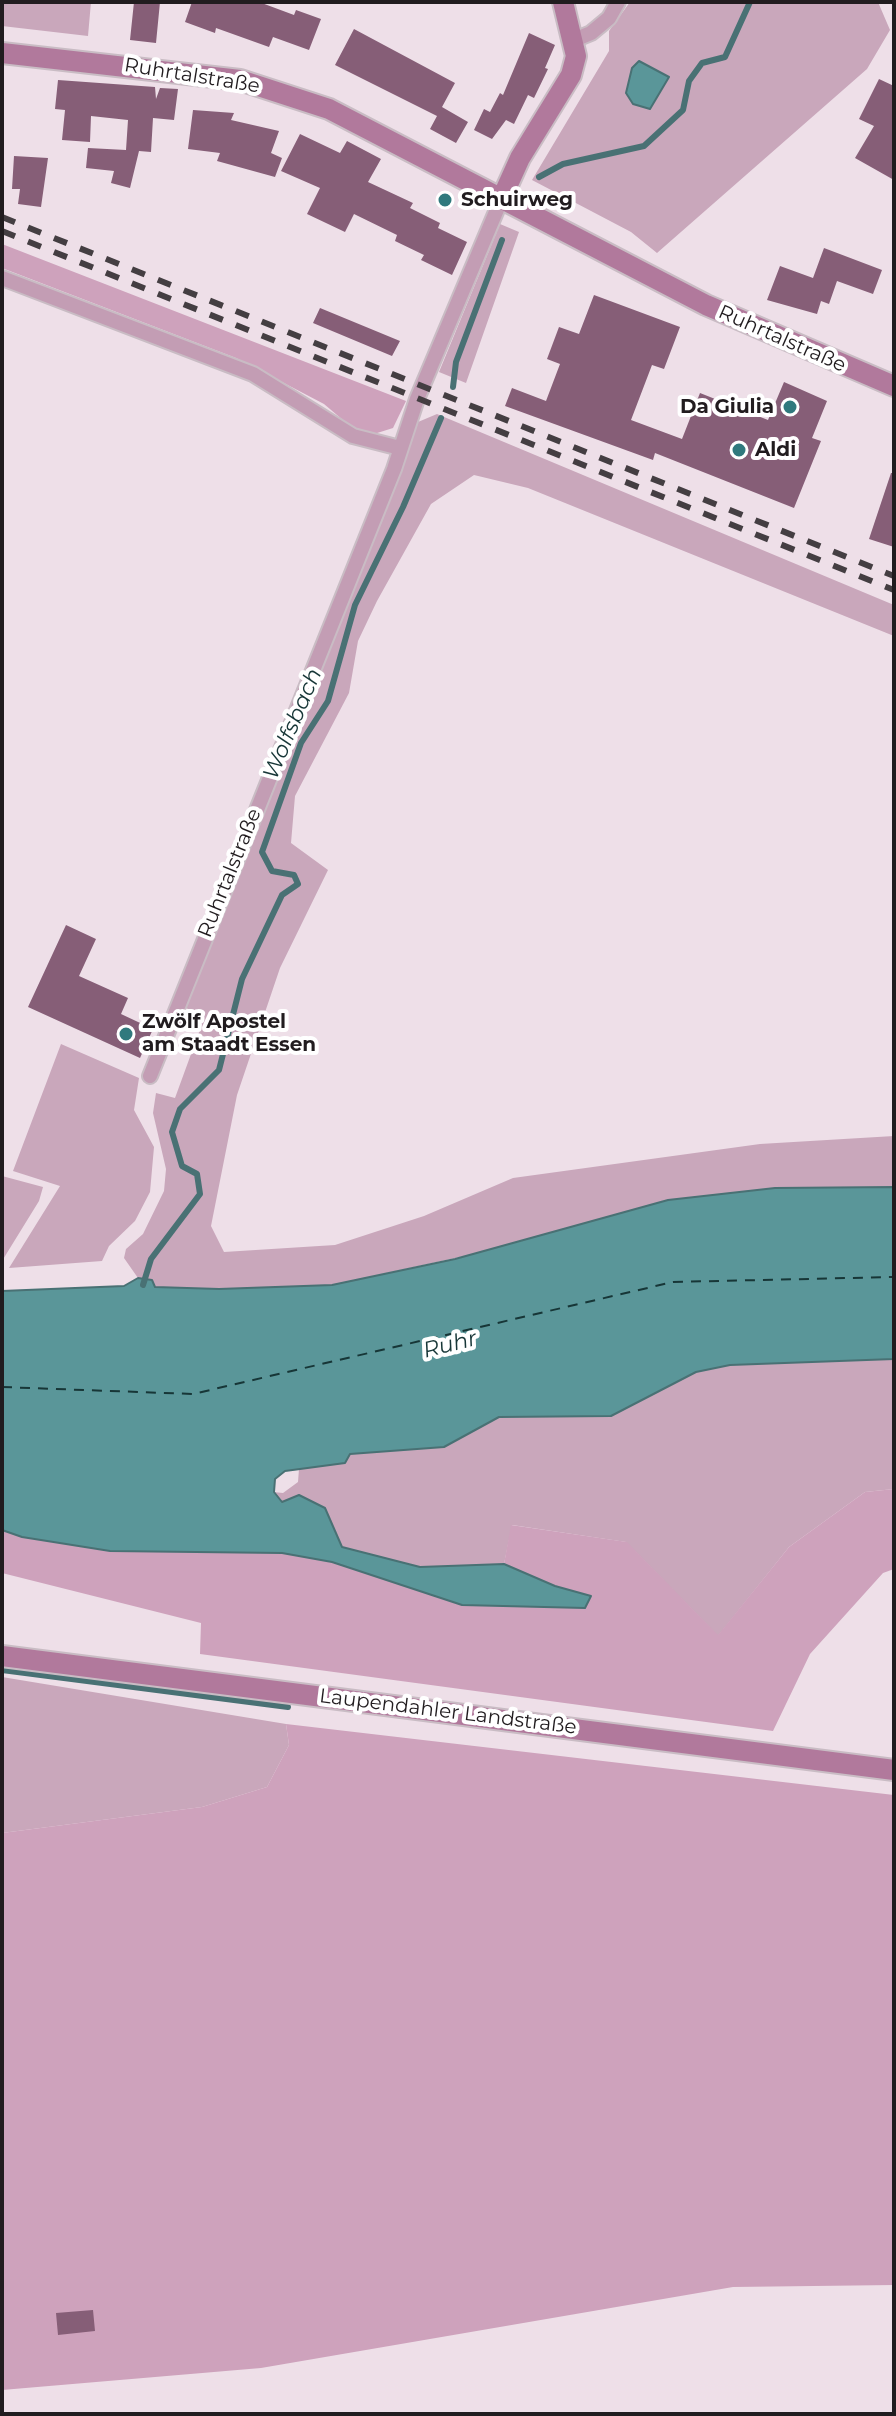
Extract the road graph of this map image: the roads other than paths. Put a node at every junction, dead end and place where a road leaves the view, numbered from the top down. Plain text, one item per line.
1 (563, 2) edge
2 (618, 2) edge
3 (574, 40) junction
4 (2, 53) edge
5 (501, 200) junction
6 (2, 278) edge
7 (894, 386) edge
8 (400, 448) junction
9 (150, 1076) dead end
10 (2, 1656) edge
11 (894, 1770) edge

1 - 3 main road
2 - 3 street
3 - 5 main road
4 - 5 main road, Ruhrtalstraße
5 - 7 main road, Ruhrtalstraße
5 - 8 street, Ruhrtalstraße
6 - 8 street
8 - 9 street, Ruhrtalstraße
10 - 11 main road, Laupendahler Landstraße

